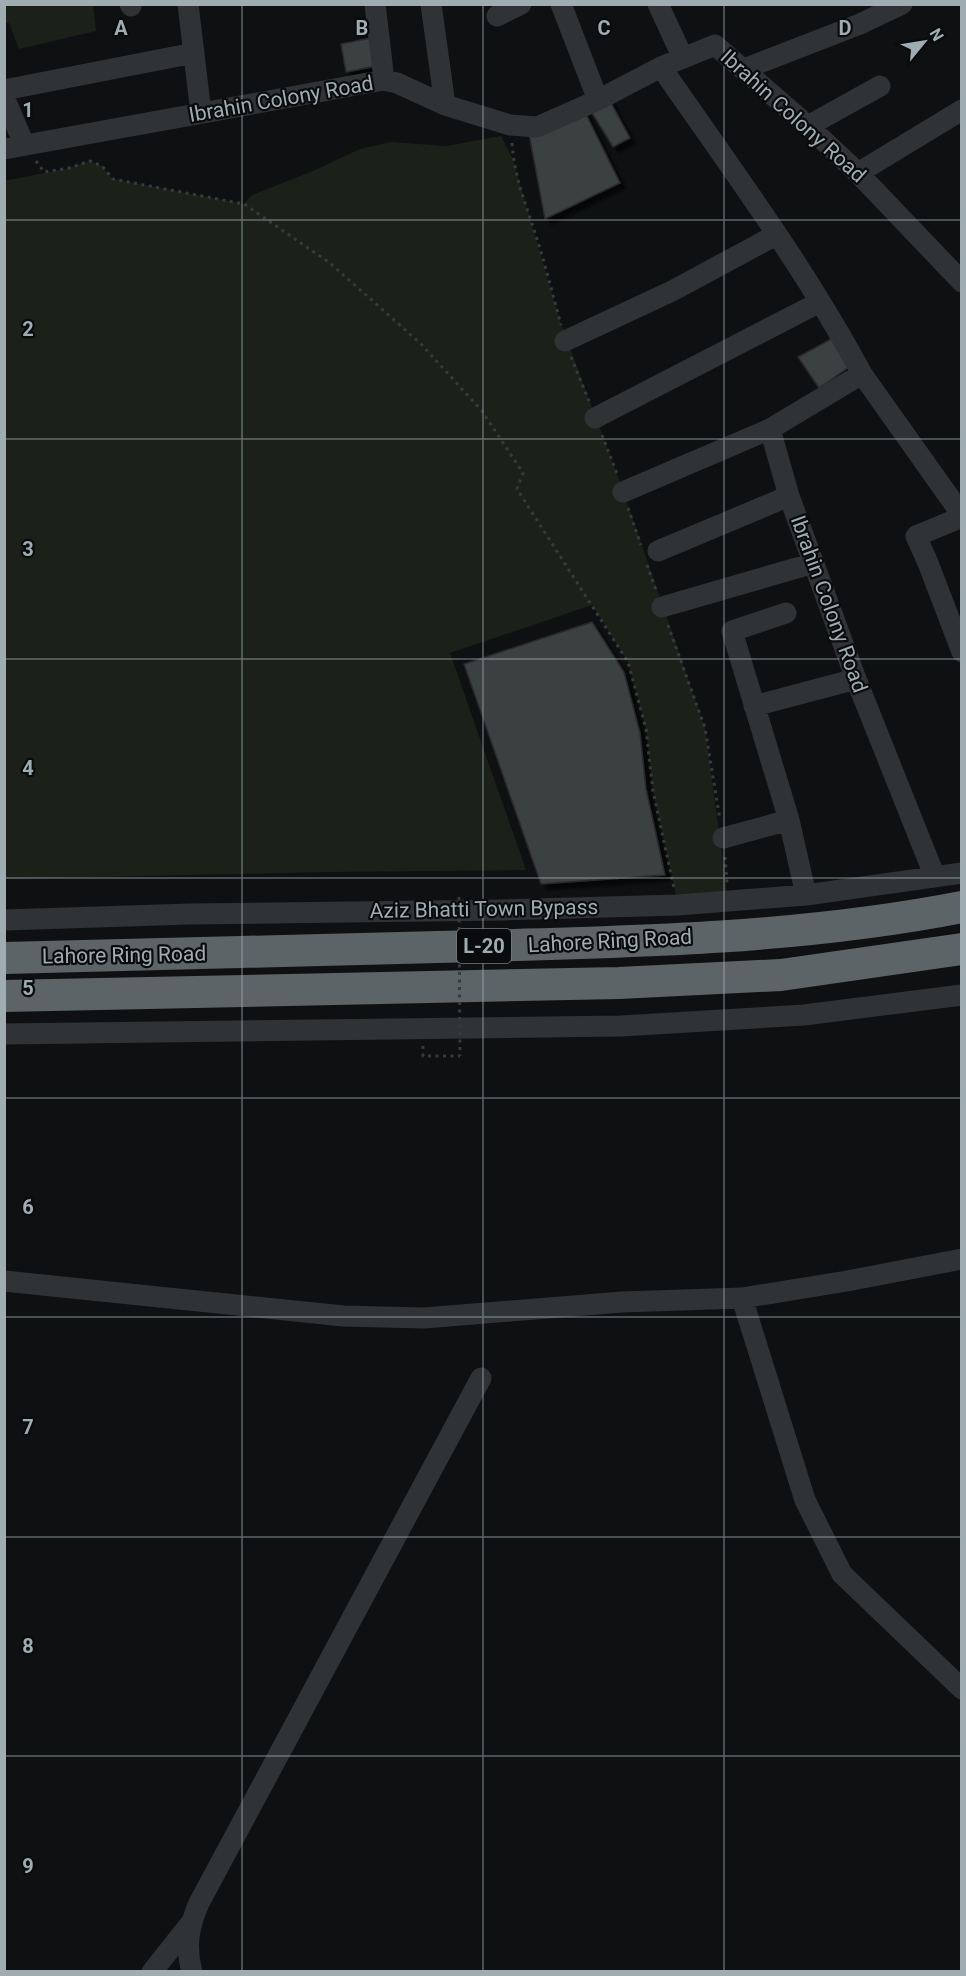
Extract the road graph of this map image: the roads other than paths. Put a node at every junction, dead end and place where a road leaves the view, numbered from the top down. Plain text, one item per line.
1 (188, 4) edge
2 (375, 4) edge
3 (431, 4) edge
4 (521, 4) edge
5 (561, 4) edge
6 (658, 4) edge
7 (902, 4) edge
8 (497, 16) dead end
9 (194, 53) junction
10 (682, 58) junction
11 (661, 66) junction
12 (744, 69) junction
13 (384, 80) junction
14 (880, 86) dead end
15 (4, 90) edge
16 (4, 98) edge
17 (598, 100) junction
18 (445, 105) junction
19 (962, 110) edge
20 (201, 113) junction
21 (808, 126) junction
22 (14, 146) edge
23 (858, 173) junction
24 (776, 235) junction
25 (962, 282) edge
26 (820, 302) junction
27 (565, 341) dead end
28 (862, 374) junction
29 (595, 418) dead end
30 (770, 429) junction
31 (623, 492) dead end
32 (789, 496) junction
33 (960, 512) edge
34 (658, 551) dead end
35 (814, 563) junction
36 (662, 607) dead end
37 (786, 613) dead end
38 (962, 652) edge
39 (856, 678) junction
40 (754, 706) junction
41 (789, 820) junction
42 (723, 838) dead end
43 (962, 873) edge
44 (935, 877) junction
45 (806, 895) junction
46 (962, 908) edge
47 (4, 920) edge
48 (962, 949) edge
49 (4, 958) edge
50 (962, 995) edge
51 (4, 996) edge
52 (4, 1034) edge
53 (962, 1259) edge
54 (4, 1281) edge
55 (741, 1298) junction
56 (480, 1378) dead end
57 (962, 1689) edge
58 (190, 1924) junction
59 (152, 1971) edge
60 (192, 1971) edge

1 - 9 street
2 - 13 street
3 - 18 street
4 - 8 street
5 - 17 street
6 - 10 street
7 - 12 street
9 - 15 street
9 - 20 street
10 - 11 street, Ibrahin Colony Road
10 - 12 street, Ibrahin Colony Road
11 - 17 street, Ibrahin Colony Road
11 - 24 street
12 - 21 street, Ibrahin Colony Road
13 - 18 street, Ibrahin Colony Road
13 - 20 street, Ibrahin Colony Road
14 - 21 street
16 - 22 street
17 - 18 street, Ibrahin Colony Road
19 - 23 street
20 - 22 street, Ibrahin Colony Road
21 - 23 street, Ibrahin Colony Road
23 - 25 street, Ibrahin Colony Road
24 - 26 street
24 - 27 street
26 - 28 street
26 - 29 street
28 - 30 street
28 - 33 street
30 - 31 street
30 - 32 street, Ibrahin Colony Road
32 - 34 street
32 - 35 street, Ibrahin Colony Road
33 - 38 street
35 - 36 street
35 - 39 street, Ibrahin Colony Road
37 - 40 street
39 - 40 street
39 - 44 street, Ibrahin Colony Road
40 - 41 street
41 - 42 street
41 - 45 street
43 - 44 street, Aziz Bhatti Town Bypass
44 - 45 street, Aziz Bhatti Town Bypass
45 - 47 street, Aziz Bhatti Town Bypass
46 - 49 highway, Lahore Ring Road / L-20
48 - 51 highway, Lahore Ring Road / L-20
50 - 52 street
53 - 55 street
54 - 55 street
55 - 57 street
56 - 58 street
58 - 59 street
58 - 60 street

